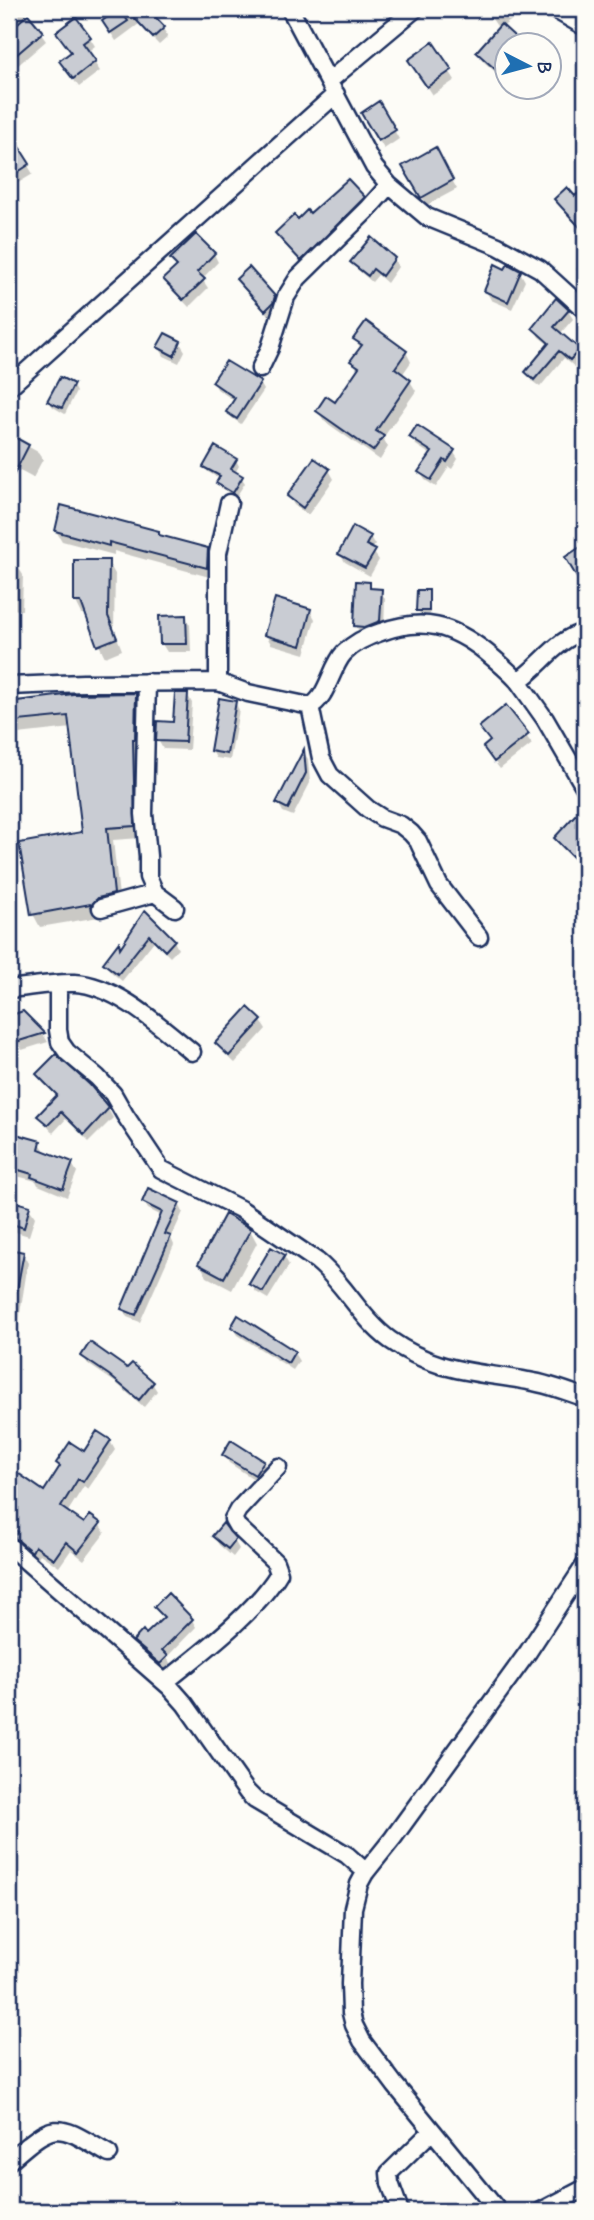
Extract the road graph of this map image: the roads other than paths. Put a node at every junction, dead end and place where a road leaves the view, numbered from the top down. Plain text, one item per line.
1 (290, 9) edge
2 (415, 9) edge
3 (554, 9) edge
4 (585, 27) edge
5 (333, 88) junction
6 (389, 185) junction
7 (585, 310) edge
8 (260, 369) dead end
9 (9, 387) edge
10 (229, 503) dead end
11 (585, 632) edge
12 (517, 681) junction
13 (147, 682) junction
14 (218, 682) junction
15 (9, 686) edge
16 (310, 706) junction
17 (585, 788) edge
18 (155, 893) junction
19 (101, 908) dead end
20 (175, 908) dead end
21 (479, 937) dead end
22 (58, 984) junction
23 (9, 989) edge
24 (192, 1052) dead end
25 (585, 1398) edge
26 (278, 1467) dead end
27 (9, 1546) edge
28 (585, 1565) edge
29 (165, 1682) junction
30 (366, 1872) junction
31 (432, 2131) junction
32 (109, 2154) dead end
33 (9, 2161) edge
34 (585, 2188) edge
35 (400, 2211) edge
36 (498, 2211) edge
37 (541, 2211) edge

1 - 5 street
2 - 5 street
3 - 4 street
5 - 6 street
5 - 9 street
6 - 7 street
6 - 8 street
10 - 14 street
11 - 12 street
12 - 16 street
12 - 17 street
13 - 14 street
13 - 15 street
13 - 18 street
14 - 16 street
16 - 21 street
18 - 19 street
18 - 20 street
22 - 23 street
22 - 24 street
22 - 25 street
26 - 29 street
27 - 29 street
28 - 30 street
29 - 30 street
30 - 31 street
31 - 35 street
31 - 36 street
32 - 33 street
34 - 37 street

